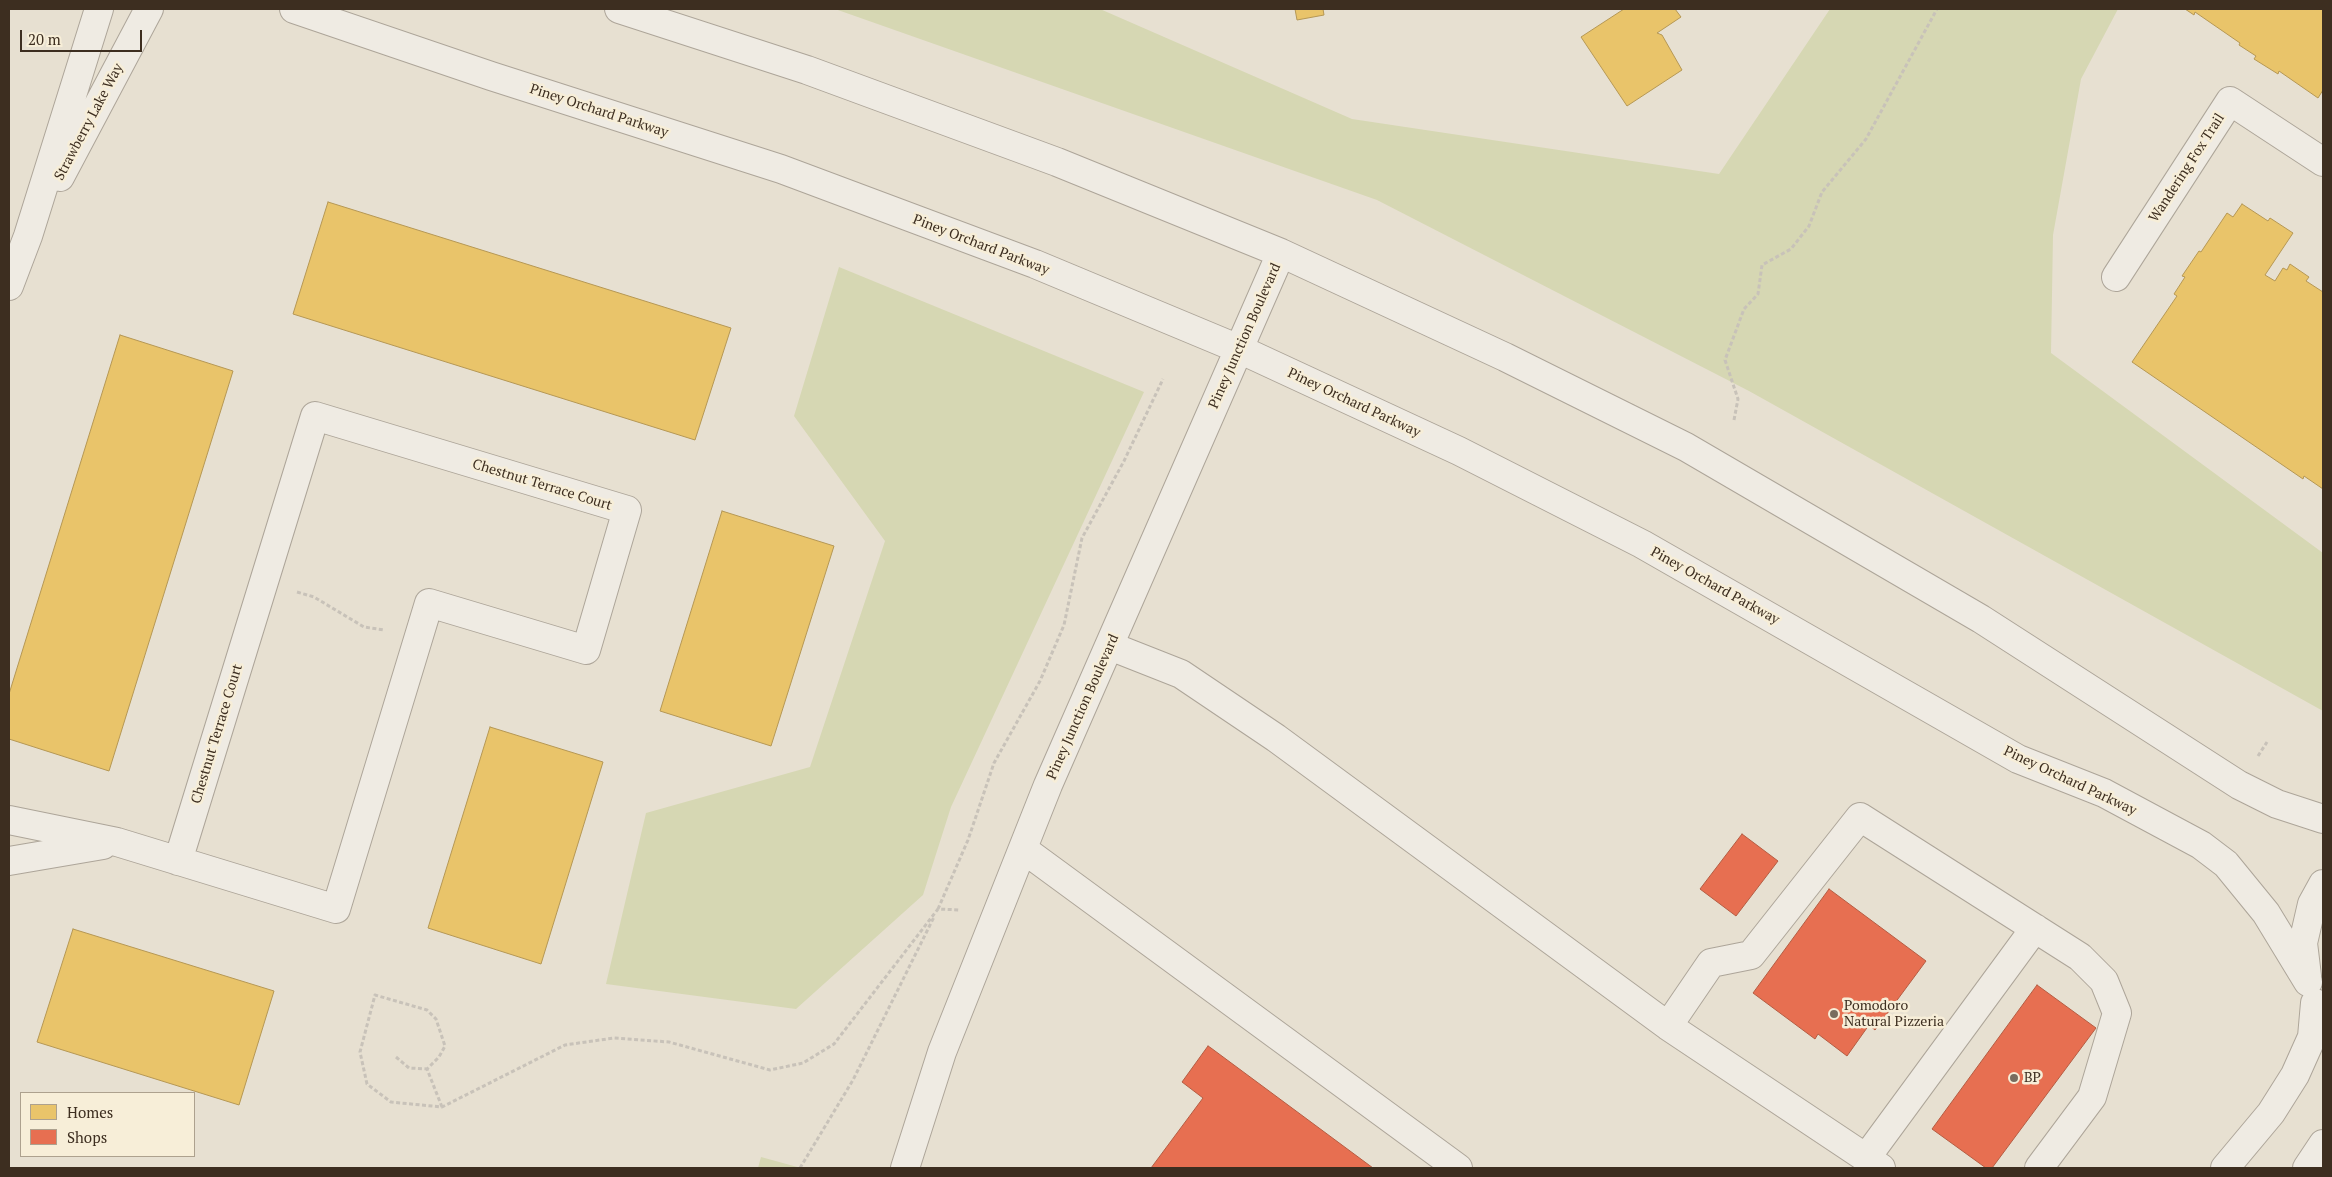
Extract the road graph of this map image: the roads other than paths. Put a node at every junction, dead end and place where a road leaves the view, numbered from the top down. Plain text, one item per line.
1 (99, 9) edge
2 (149, 9) edge
3 (294, 9) edge
4 (619, 9) edge
5 (2323, 162) edge
6 (28, 236) junction
7 (1281, 253) junction
8 (2116, 278) dead end
9 (9, 286) edge
10 (1239, 349) junction
11 (1110, 646) junction
12 (2323, 819) edge
13 (9, 820) edge
14 (117, 842) junction
15 (1023, 849) junction
16 (9, 861) edge
17 (178, 861) junction
18 (2323, 884) edge
19 (2035, 928) junction
20 (2315, 1001) edge
21 (1668, 1026) junction
22 (2323, 1144) edge
23 (1873, 1163) edge
24 (904, 1168) edge
25 (1458, 1168) edge
26 (2039, 1168) edge
27 (2225, 1168) edge
28 (2307, 1168) edge

1 - 6 street, Strawberry Lake Way
2 - 6 street, Strawberry Lake Way
3 - 10 street, Piney Orchard Parkway
4 - 7 street
5 - 8 street, Wandering Fox Trail
6 - 9 street, Strawberry Lake Way
7 - 10 street, Piney Junction Boulevard
7 - 12 street
10 - 11 street, Piney Junction Boulevard
10 - 20 street, Piney Orchard Parkway
11 - 15 street, Piney Junction Boulevard
11 - 21 street
13 - 14 street, Chestnut Terrace Court
14 - 16 street, Chestnut Terrace Court
14 - 17 street, Chestnut Terrace Court
15 - 24 street, Piney Junction Boulevard
15 - 25 street
17 - 17 street, Chestnut Terrace Court
18 - 20 street
19 - 21 street
19 - 23 street
19 - 26 street
20 - 27 street
21 - 23 street
22 - 28 street

